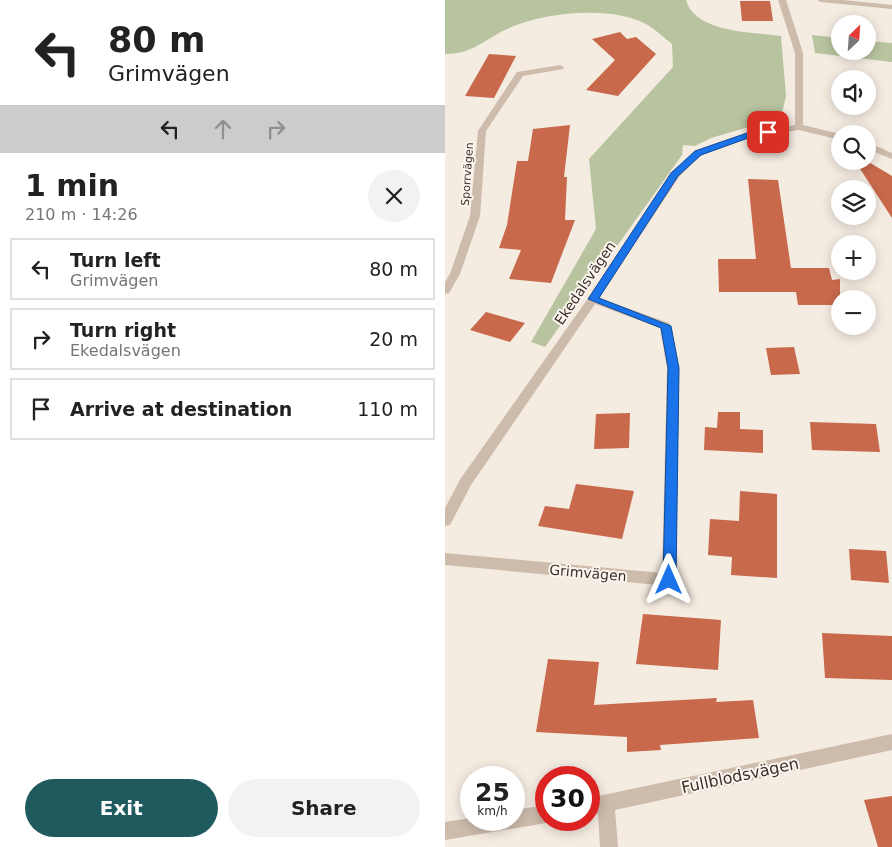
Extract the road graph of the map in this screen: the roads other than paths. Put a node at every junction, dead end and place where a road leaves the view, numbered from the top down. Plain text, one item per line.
1 (782, 0) edge
2 (821, 0) edge
3 (892, 7) edge
4 (560, 67) dead end
5 (799, 127) junction
6 (831, 135) edge
7 (876, 149) edge
8 (892, 156) edge
9 (445, 291) edge
10 (593, 299) junction
11 (445, 521) edge
12 (445, 559) edge
13 (892, 742) edge
14 (600, 805) edge
15 (600, 816) edge
16 (460, 828) edge
17 (445, 831) edge
18 (609, 847) edge

1 - 5 street
2 - 3 street
4 - 9 street, Sporrvägen
5 - 6 street
5 - 10 street, Ekedalsvägen
7 - 8 street
10 - 11 street, Ekedalsvägen
10 - 12 street, Grimvägen
13 - 14 street, Fullblodsvägen
15 - 18 street
16 - 17 street

